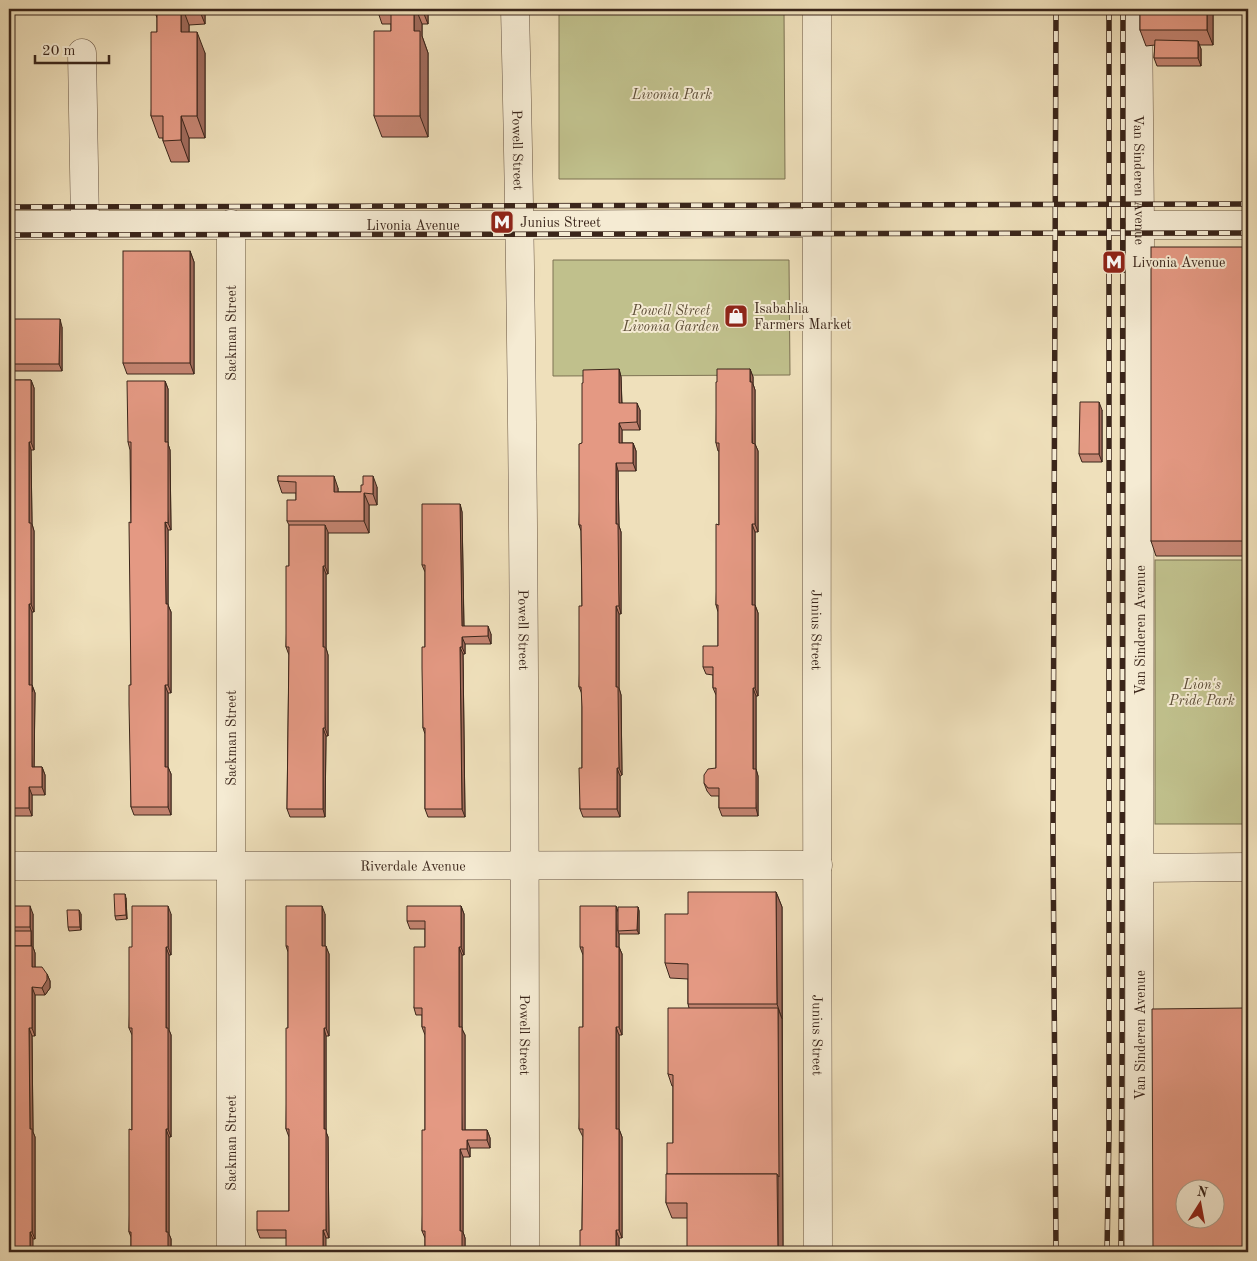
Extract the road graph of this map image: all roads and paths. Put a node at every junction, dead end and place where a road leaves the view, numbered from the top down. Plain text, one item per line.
1 (515, 9) edge
2 (817, 9) edge
3 (1138, 9) edge
4 (82, 53) dead end
5 (816, 223) junction
6 (85, 224) junction
7 (231, 224) junction
8 (9, 225) edge
9 (520, 225) junction
10 (1140, 225) junction
11 (1248, 225) edge
12 (9, 866) edge
13 (524, 866) junction
14 (818, 866) junction
15 (231, 867) junction
16 (1248, 867) edge
17 (1140, 868) junction
18 (231, 1252) edge
19 (524, 1252) edge
20 (818, 1252) edge
21 (1139, 1252) edge

1 - 9 street, Powell Street
2 - 5 street, Junius Street
3 - 10 street, Van Sinderen Avenue
4 - 6 street
5 - 9 street, Livonia Avenue
5 - 14 street, Junius Street
6 - 7 street, Livonia Avenue
6 - 8 street, Livonia Avenue
7 - 9 street, Livonia Avenue
7 - 15 street, Sackman Street
9 - 13 street, Powell Street
10 - 11 street
10 - 17 street, Van Sinderen Avenue
12 - 15 street, Riverdale Avenue
13 - 14 street, Riverdale Avenue
13 - 15 street, Riverdale Avenue
13 - 19 street, Powell Street
14 - 20 street, Junius Street
15 - 18 street, Sackman Street
16 - 17 street
17 - 21 street, Van Sinderen Avenue

